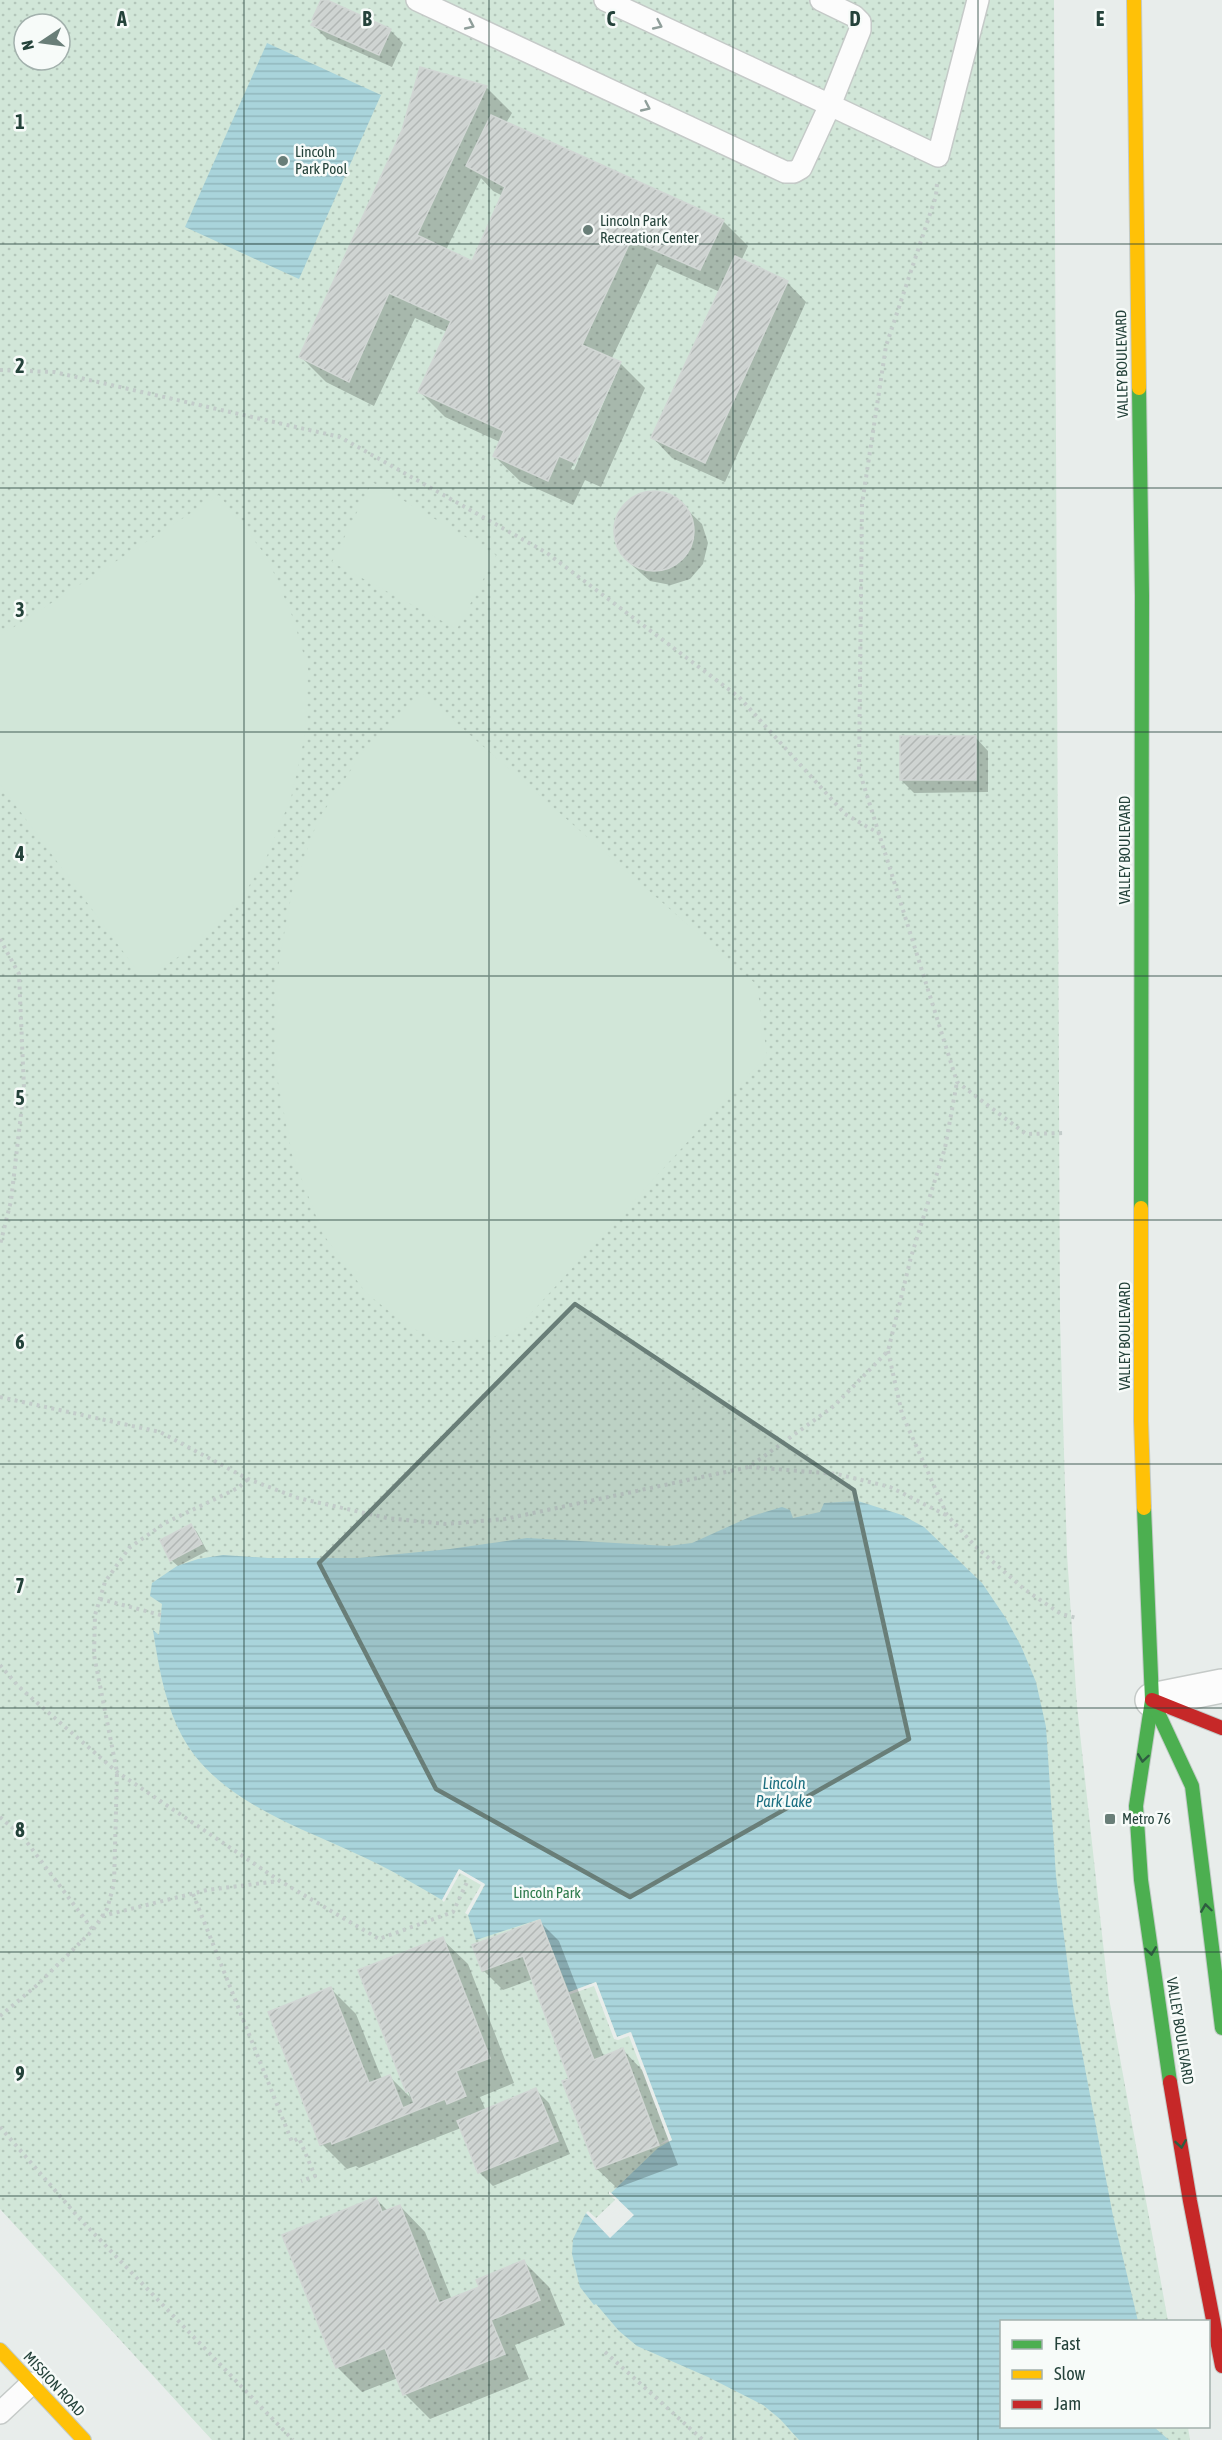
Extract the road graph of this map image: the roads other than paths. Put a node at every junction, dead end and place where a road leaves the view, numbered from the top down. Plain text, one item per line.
1 (417, 0) edge
2 (605, 0) edge
3 (822, 0) edge
4 (978, 0) edge
5 (1134, 0) edge
6 (830, 105) junction
7 (1222, 1686) edge
8 (1152, 1700) junction
9 (1222, 1728) edge
10 (1222, 2028) edge
11 (0, 2350) edge
12 (1222, 2366) edge
13 (32, 2384) junction
14 (0, 2413) edge
15 (84, 2440) edge

1 -> 6 lane
2 -> 6 lane
3 - 6 lane
4 - 6 lane
5 - 8 main road, VALLEY BOULEVARD
7 - 8 street
8 - 9 main road
10 -> 8 main road, VALLEY BOULEVARD
8 -> 12 main road, VALLEY BOULEVARD
11 - 13 main road, MISSION ROAD
13 - 14 lane
13 - 15 main road, MISSION ROAD

